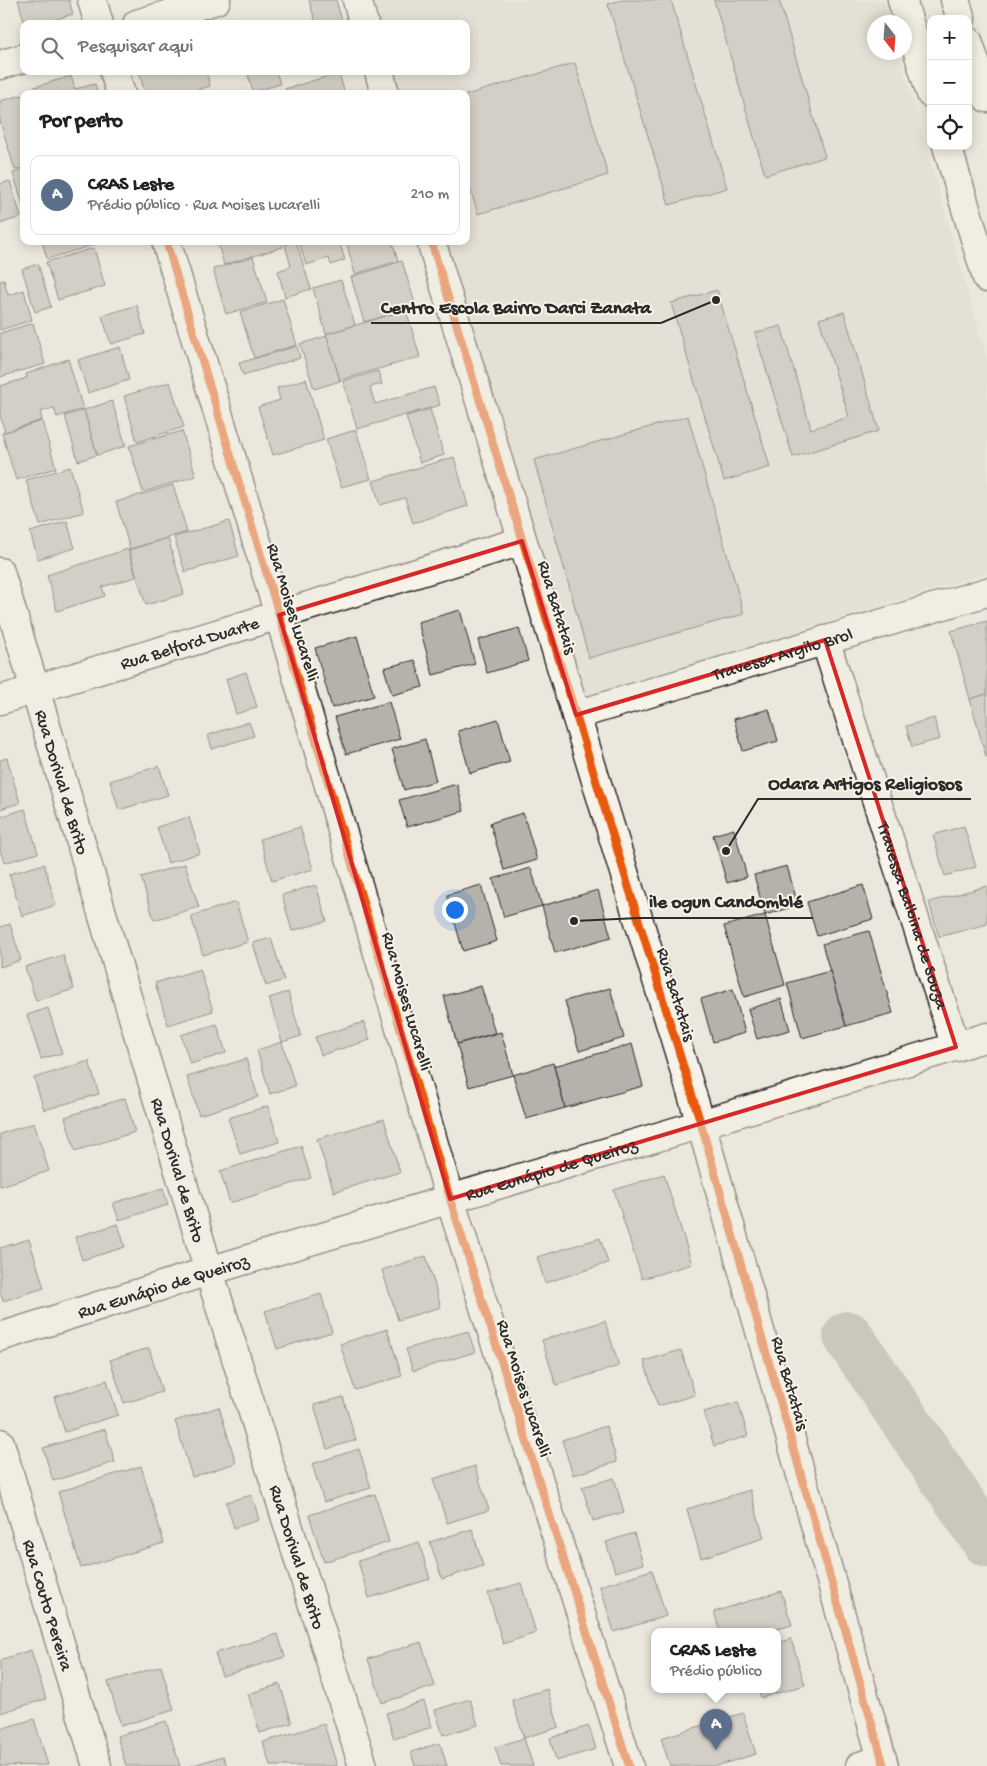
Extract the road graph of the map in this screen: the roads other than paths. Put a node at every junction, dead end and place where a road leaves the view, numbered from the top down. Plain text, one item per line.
1 (92, 0) edge
2 (216, 0) edge
3 (357, 0) edge
4 (902, 0) edge
5 (955, 0) edge
6 (960, 15) edge
7 (98, 20) edge
8 (150, 20) edge
9 (363, 20) edge
10 (972, 53) edge
11 (20, 59) edge
12 (0, 65) edge
13 (115, 75) edge
14 (379, 75) edge
15 (927, 81) edge
16 (120, 90) edge
17 (384, 90) edge
18 (987, 98) edge
19 (948, 150) edge
20 (167, 245) edge
21 (432, 245) edge
22 (987, 278) edge
23 (522, 540) junction
24 (0, 572) edge
25 (987, 592) edge
26 (280, 615) junction
27 (824, 640) junction
28 (36, 689) junction
29 (0, 700) edge
30 (576, 716) junction
31 (987, 1037) edge
32 (956, 1046) junction
33 (701, 1124) junction
34 (450, 1199) junction
35 (209, 1271) junction
36 (0, 1336) edge
37 (0, 1443) edge
38 (876, 1764) edge
39 (97, 1766) edge
40 (363, 1766) edge
41 (629, 1766) edge

1 - 7 street
2 - 8 street
3 - 9 street
4 - 15 street
5 - 6 street
10 - 18 street
11 - 12 street
13 - 16 street
14 - 17 street
19 - 22 street
20 - 26 street, Rua Moises Lucarelli
21 - 23 street, Rua Batatais
23 - 26 street, Rua Belford Duarte
23 - 30 street, Rua Batatais
24 - 28 street, Rua Dorival de Brito
25 - 27 street, Travessa Argilo Brol
26 - 28 street, Rua Belford Duarte
26 - 34 street, Rua Moises Lucarelli
27 - 30 street, Travessa Argilo Brol
27 - 32 street, Travessa Balbina de Souza
28 - 29 street, Rua Belford Duarte
28 - 35 street, Rua Dorival de Brito
30 - 33 street, Rua Batatais
31 - 32 street, Rua Eunápio de Queiroz
32 - 33 street, Rua Eunápio de Queiroz
33 - 34 street, Rua Eunápio de Queiroz
33 - 38 street, Rua Batatais
34 - 35 street, Rua Eunápio de Queiroz
34 - 41 street, Rua Moises Lucarelli
35 - 36 street, Rua Eunápio de Queiroz
35 - 40 street, Rua Dorival de Brito
37 - 39 street, Rua Couto Pereira

